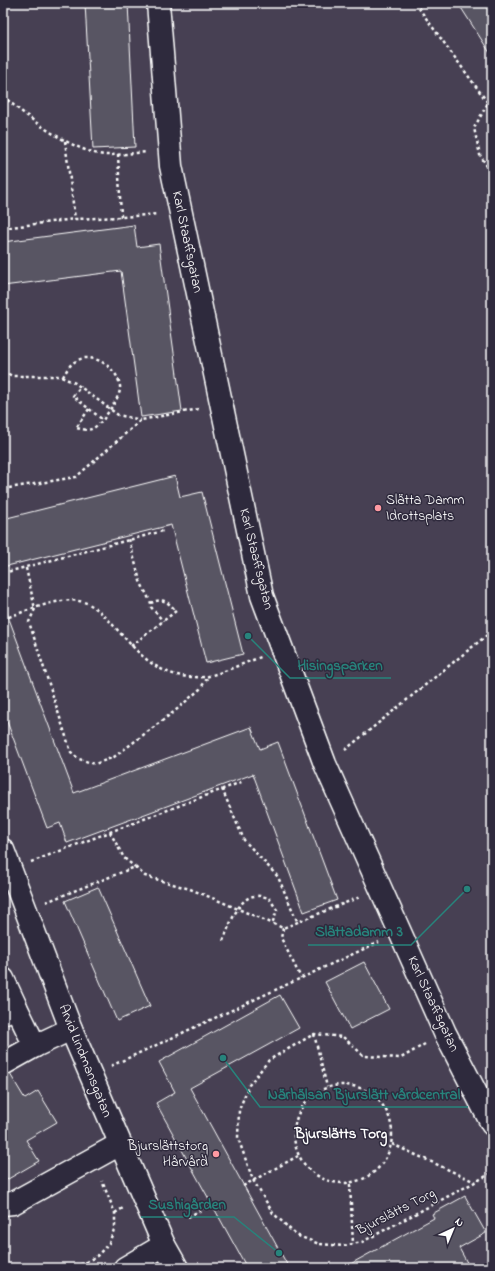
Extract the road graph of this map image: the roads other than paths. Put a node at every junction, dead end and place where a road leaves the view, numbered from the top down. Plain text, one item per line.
1 (158, 3) edge
2 (3, 850) edge
3 (3, 979) edge
4 (10, 1010) edge
5 (71, 1029) junction
6 (36, 1046) junction
7 (3, 1064) edge
8 (492, 1124) edge
9 (120, 1144) junction
10 (3, 1204) edge
11 (164, 1245) junction
12 (125, 1268) edge
13 (177, 1268) edge

1 - 8 street, Karl Staaffsgatan
2 - 5 street, Arvid Lindmansgatan
3 - 4 street
4 - 6 street
5 - 6 street
5 - 9 street, Arvid Lindmansgatan
6 - 7 street
9 - 10 street
9 - 11 street, Arvid Lindmansgatan
11 - 12 street
11 - 13 street, Arvid Lindmansgatan

